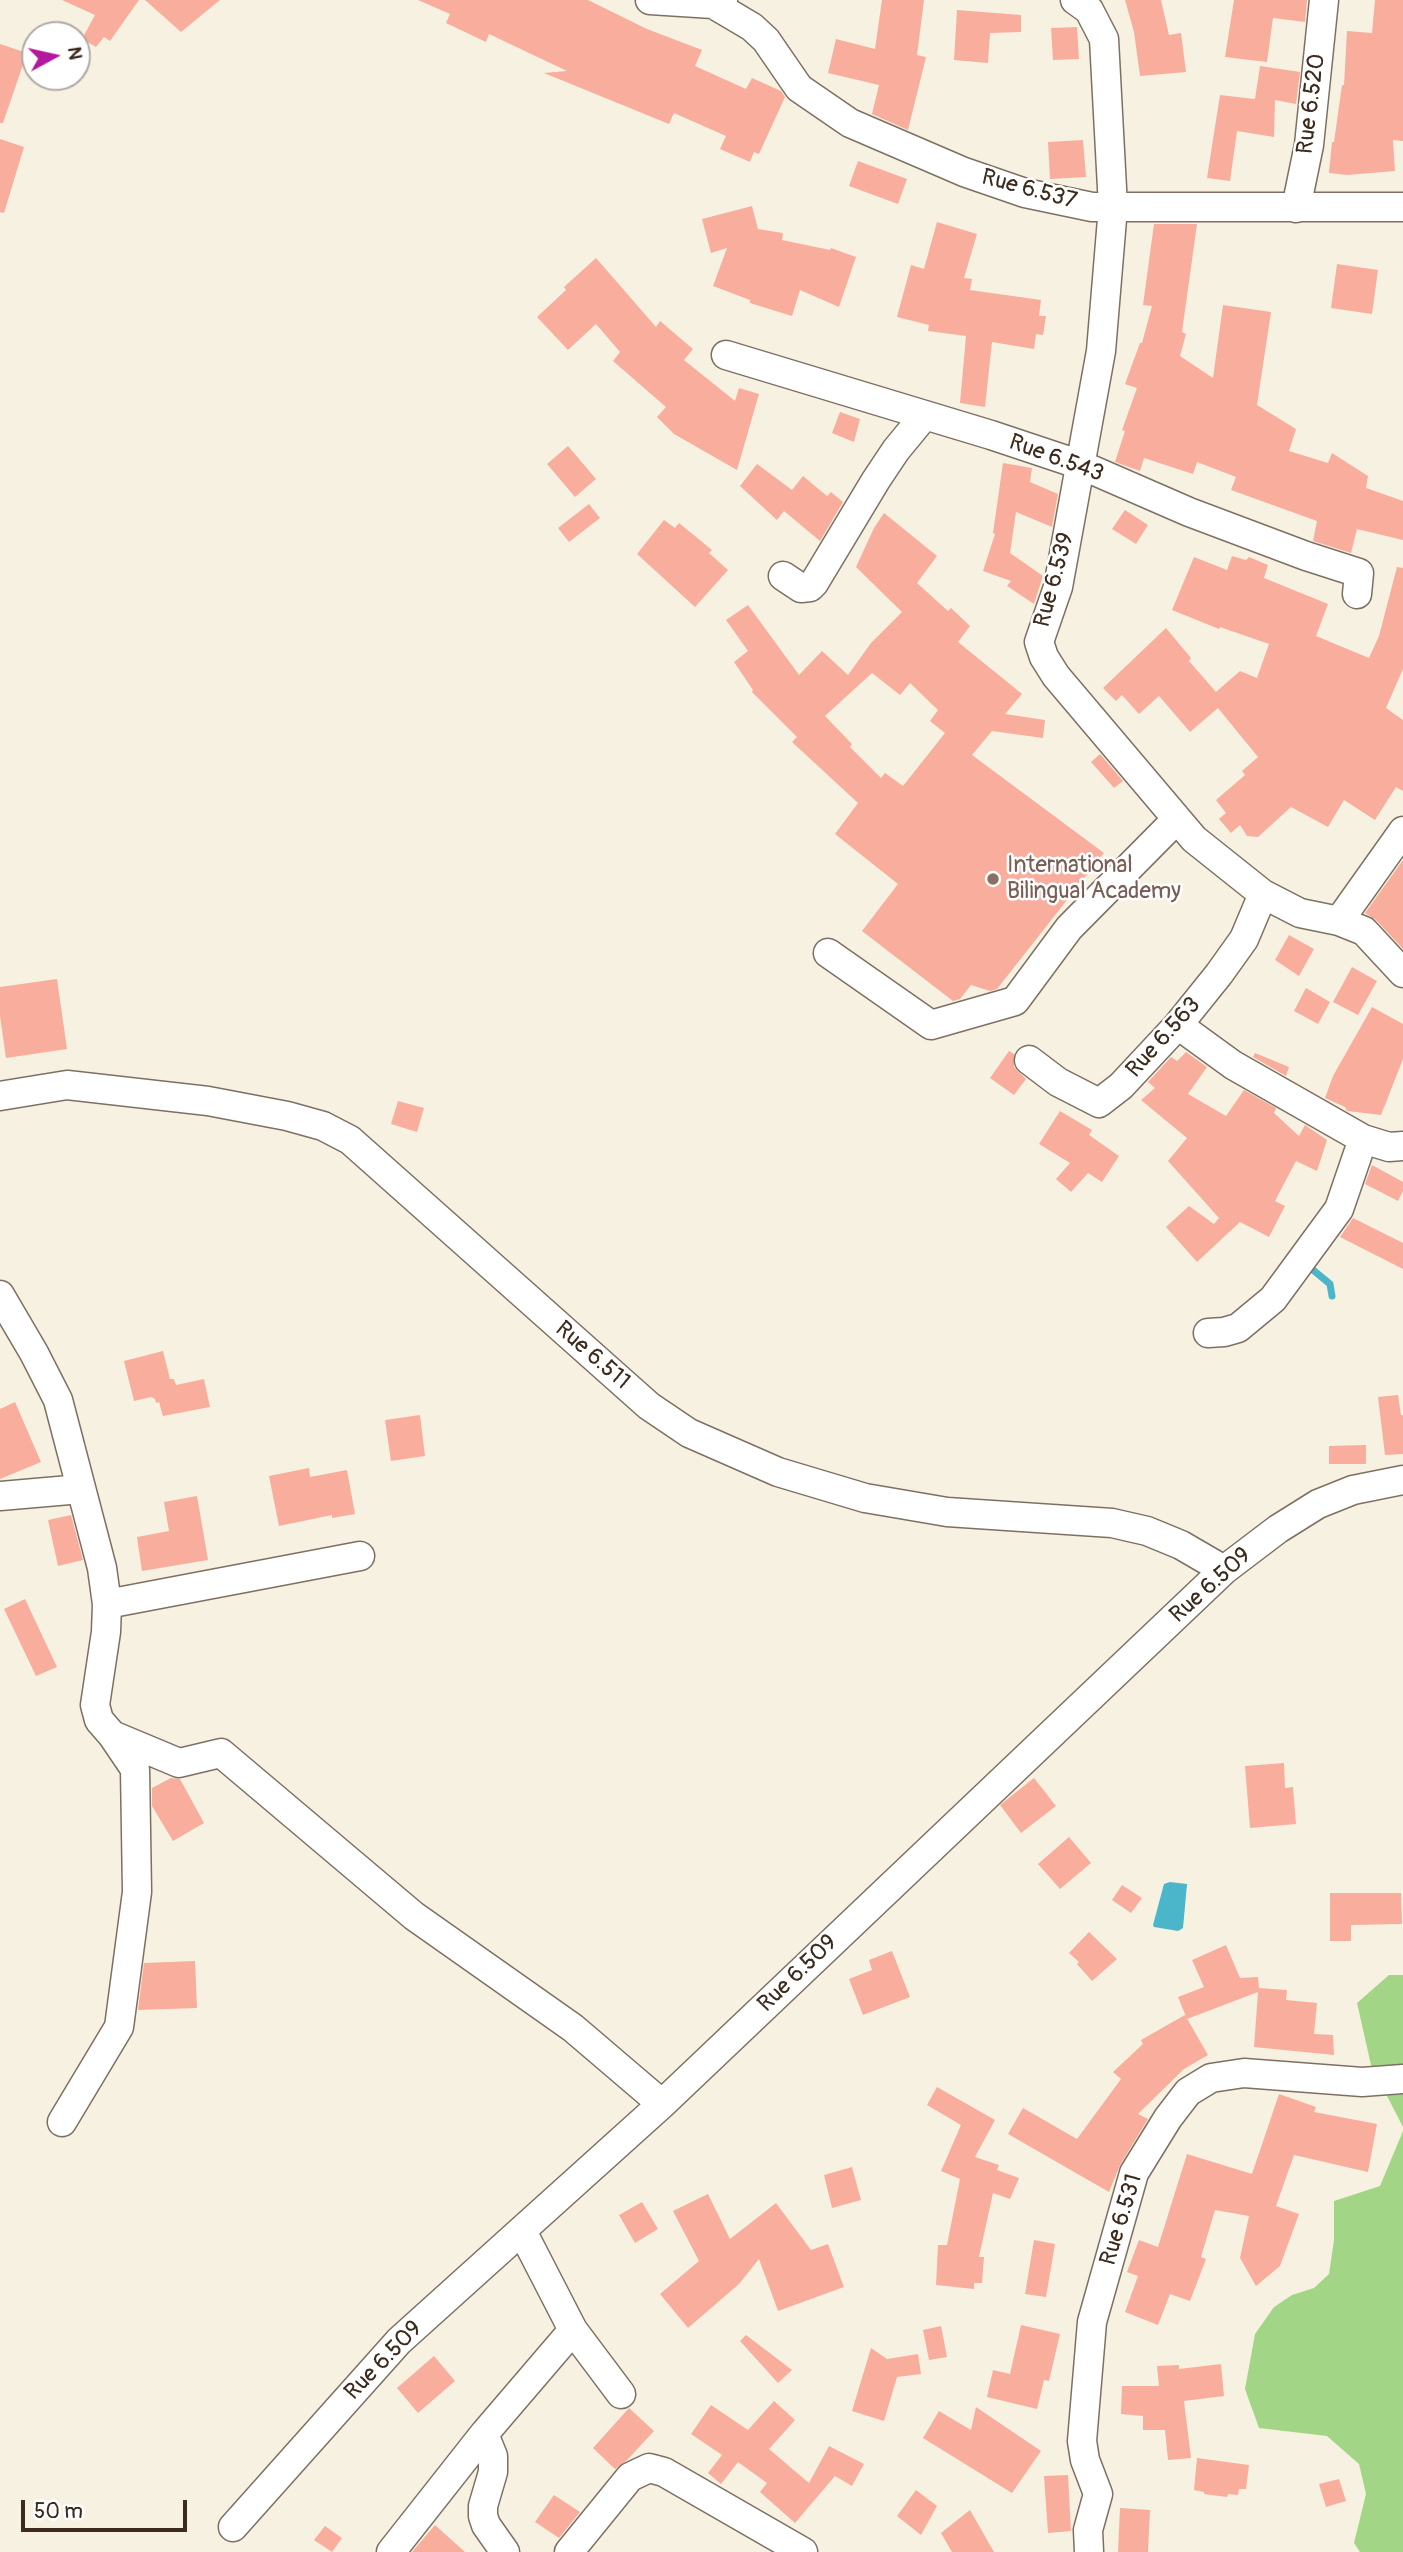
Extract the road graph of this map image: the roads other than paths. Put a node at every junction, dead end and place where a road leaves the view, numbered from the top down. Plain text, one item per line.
1 (650, 0) edge
2 (1075, 0) edge
3 (1324, 0) edge
4 (718, 2) edge
5 (1113, 207) junction
6 (1403, 207) edge
7 (1296, 208) junction
8 (726, 355) dead end
9 (924, 416) junction
10 (1081, 465) junction
11 (783, 576) dead end
12 (1357, 594) dead end
13 (1177, 819) junction
14 (1403, 831) edge
15 (1263, 894) junction
16 (1339, 921) junction
17 (828, 953) dead end
18 (1403, 973) edge
19 (1178, 1025) junction
20 (1029, 1060) dead end
21 (0, 1096) edge
22 (1363, 1139) junction
23 (1403, 1146) edge
24 (0, 1295) edge
25 (1208, 1333) dead end
26 (1403, 1480) edge
27 (81, 1489) junction
28 (0, 1496) edge
29 (360, 1556) dead end
30 (1224, 1570) junction
31 (107, 1604) junction
32 (112, 1735) junction
33 (1403, 2079) edge
34 (662, 2104) junction
35 (62, 2122) dead end
36 (522, 2231) junction
37 (573, 2330) junction
38 (621, 2394) dead end
39 (484, 2434) junction
40 (233, 2527) dead end
41 (391, 2552) edge
42 (505, 2552) edge
43 (569, 2552) edge
44 (803, 2552) edge
45 (1089, 2552) edge

1 - 4 street
2 - 5 street, Rue 6.539
3 - 7 street, Rue 6.520
4 - 5 street, Rue 6.537
5 - 7 street, Rue 6.537
5 - 10 street, Rue 6.539
6 - 7 street, Rue 6.537
8 - 9 street, Rue 6.543
9 - 10 street, Rue 6.543
9 - 11 street
10 - 12 street, Rue 6.543
10 - 13 street, Rue 6.539
13 - 15 street, Rue 6.539
13 - 17 street
14 - 16 street
15 - 16 street, Rue 6.539
15 - 19 street, Rue 6.563
16 - 18 street, Rue 6.539
19 - 20 street, Rue 6.563
19 - 22 street
21 - 30 street, Rue 6.511
22 - 23 street
22 - 25 street
24 - 27 street
26 - 30 street, Rue 6.509
27 - 28 street
27 - 31 street
29 - 31 street
30 - 34 street, Rue 6.509
31 - 32 street
32 - 34 street
32 - 35 street
33 - 45 street, Rue 6.531
34 - 36 street, Rue 6.509
36 - 37 street
36 - 40 street, Rue 6.509
37 - 38 street
37 - 39 street
39 - 41 street
39 - 42 street
43 - 44 street

